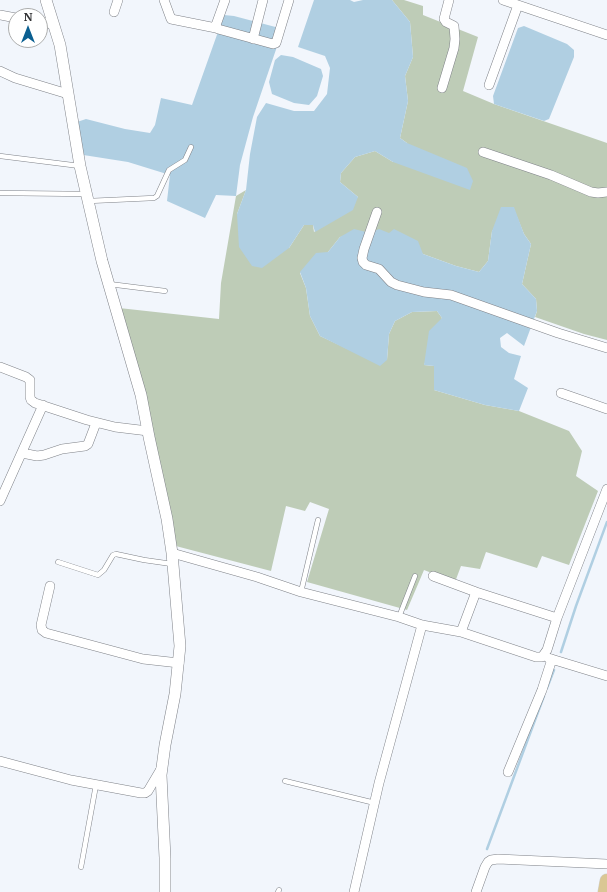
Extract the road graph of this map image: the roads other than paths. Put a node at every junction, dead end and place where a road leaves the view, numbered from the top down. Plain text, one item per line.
1 (46, 0) edge
2 (118, 0) edge
3 (164, 0) edge
4 (225, 0) edge
5 (263, 0) edge
6 (288, 0) edge
7 (449, 0) edge
8 (503, 0) edge
9 (518, 5) junction
10 (114, 12) dead end
11 (48, 23) edge
12 (53, 24) junction
13 (216, 28) junction
14 (607, 35) edge
15 (253, 39) junction
16 (0, 71) edge
17 (489, 86) dead end
18 (442, 88) dead end
19 (68, 94) junction
20 (191, 147) dead end
21 (483, 152) dead end
22 (0, 156) edge
23 (80, 166) junction
24 (607, 192) edge
25 (0, 193) edge
26 (88, 197) junction
27 (377, 212) dead end
28 (109, 284) junction
29 (165, 292) dead end
30 (607, 348) edge
31 (0, 367) edge
32 (561, 393) dead end
33 (42, 405) junction
34 (607, 409) edge
35 (96, 423) junction
36 (148, 431) junction
37 (22, 453) junction
38 (607, 489) edge
39 (0, 501) edge
40 (318, 520) dead end
41 (173, 558) junction
42 (58, 562) dead end
43 (415, 576) dead end
44 (433, 576) dead end
45 (50, 586) dead end
46 (301, 592) junction
47 (476, 592) junction
48 (399, 617) junction
49 (557, 618) junction
50 (422, 625) junction
51 (461, 632) junction
52 (542, 657) junction
53 (552, 660) junction
54 (180, 663) junction
55 (607, 676) edge
56 (0, 761) edge
57 (161, 769) junction
58 (508, 772) dead end
59 (284, 781) dead end
60 (96, 785) junction
61 (375, 803) junction
62 (607, 864) edge
63 (81, 867) dead end
64 (607, 881) edge
65 (165, 892) edge
66 (354, 892) edge
67 (476, 892) edge
68 (605, 892) edge

1 - 12 street
2 - 10 street
3 - 13 street
4 - 13 street
5 - 15 street
6 - 15 street
7 - 18 street
8 - 9 street
9 - 14 street
9 - 17 street
11 - 12 street
12 - 19 street
13 - 15 street
16 - 19 street
19 - 23 street
20 - 26 lane
21 - 24 street
22 - 23 lane
23 - 26 street
25 - 26 lane
26 - 28 street
27 - 30 street
28 - 29 lane
28 - 36 street
31 - 33 street
32 - 34 street
33 - 35 street
33 - 37 street
35 - 36 street
35 - 37 street
36 - 41 street
37 - 39 street
38 - 49 street
40 - 46 lane
41 - 42 lane
41 - 46 street
41 - 54 street
43 - 48 lane
44 - 47 street
45 - 54 street
46 - 48 street
47 - 49 street
47 - 51 street
48 - 50 street
49 - 52 street
50 - 51 street
50 - 61 street
51 - 52 street
52 - 53 street
53 - 55 street
53 - 58 street
54 - 57 street
56 - 60 street
57 - 60 street
57 - 65 street
59 - 61 lane
60 - 63 lane
61 - 66 street
62 - 67 street
64 - 68 main road

